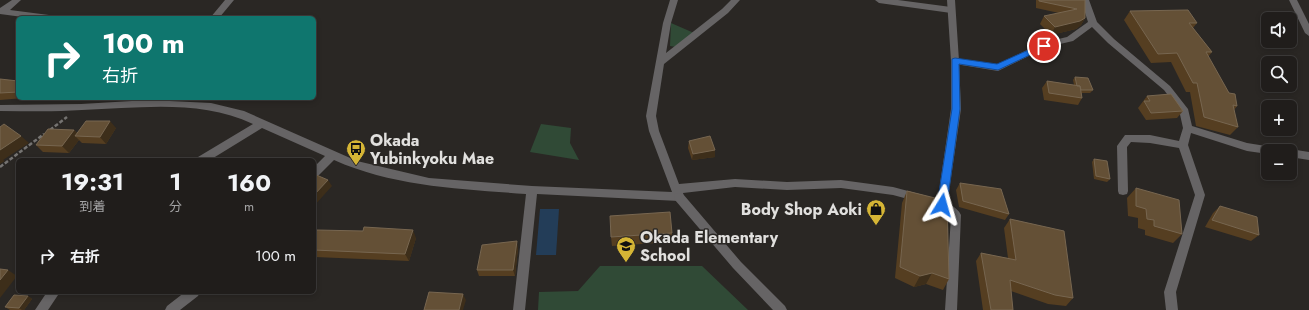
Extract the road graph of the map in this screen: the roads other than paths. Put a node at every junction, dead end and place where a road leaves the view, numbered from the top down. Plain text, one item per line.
1 (16, 0) edge
2 (230, 0) edge
3 (674, 0) edge
4 (736, 0) edge
5 (879, 0) edge
6 (951, 0) edge
7 (1085, 0) edge
8 (1293, 0) edge
9 (951, 10) junction
10 (2, 11) edge
11 (36, 16) edge
12 (216, 16) edge
13 (1093, 23) junction
14 (1309, 33) edge
15 (955, 61) junction
16 (660, 63) junction
17 (150, 100) edge
18 (0, 108) edge
19 (262, 123) junction
20 (1188, 128) junction
21 (1183, 145) junction
22 (1261, 149) edge
23 (1297, 154) edge
24 (332, 155) junction
25 (1309, 156) edge
26 (205, 158) edge
27 (316, 171) edge
28 (532, 190) junction
29 (1123, 191) dead end
30 (678, 193) junction
31 (942, 205) junction
32 (53, 294) edge
33 (191, 294) edge
34 (41, 310) edge
35 (171, 310) edge
36 (519, 310) edge
37 (781, 310) edge
38 (951, 310) edge
39 (1172, 310) edge

1 - 10 street
2 - 12 street
3 - 16 street
4 - 16 street
5 - 9 street
6 - 9 street
7 - 13 street
8 - 14 street
9 - 15 street
10 - 11 street
13 - 15 street
13 - 20 street
15 - 31 street
16 - 30 street
17 - 18 street
17 - 19 street
19 - 24 street
19 - 26 street
20 - 21 street
20 - 22 street
21 - 29 street
21 - 39 street
23 - 25 street
24 - 27 street
24 - 28 street
28 - 30 street
28 - 36 street
30 - 31 street
30 - 37 street
31 - 38 street
32 - 34 street
33 - 35 street

